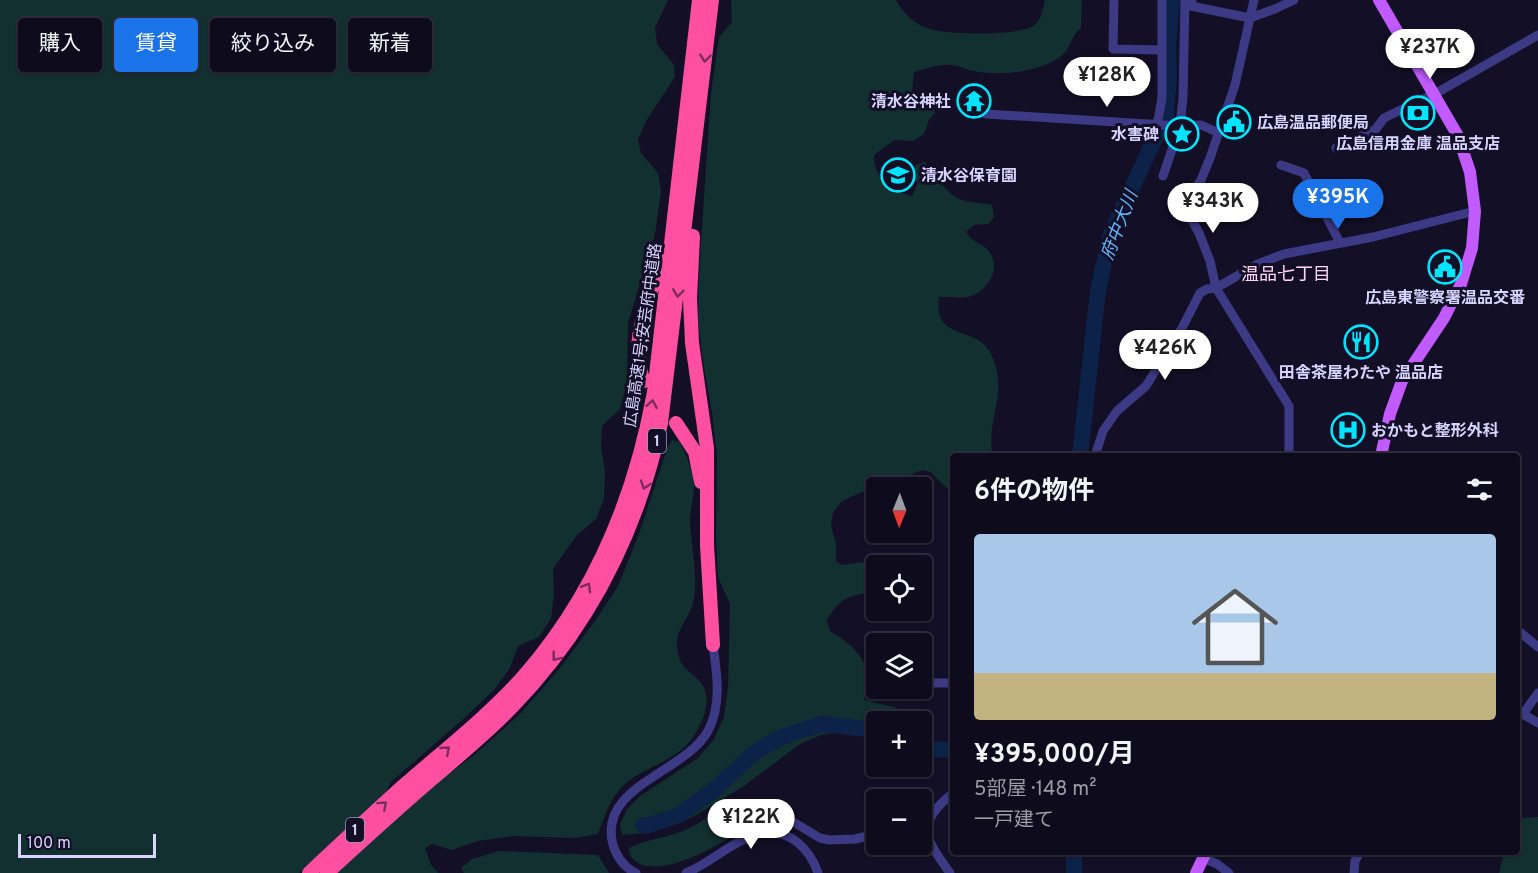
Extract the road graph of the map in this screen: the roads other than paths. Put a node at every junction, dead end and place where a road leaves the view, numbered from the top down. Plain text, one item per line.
1 (699, 0) edge
2 (712, 0) edge
3 (1114, 0) edge
4 (1162, 0) edge
5 (1185, 0) edge
6 (1192, 0) edge
7 (1254, 0) edge
8 (1294, 0) edge
9 (1379, 0) edge
10 (1250, 18) junction
11 (1538, 35) edge
12 (1162, 50) junction
13 (695, 93) junction
14 (1433, 94) junction
15 (986, 114) dead end
16 (1157, 125) junction
17 (1180, 126) junction
18 (1219, 133) junction
19 (1336, 148) dead end
20 (1281, 165) dead end
21 (1163, 176) dead end
22 (1475, 212) junction
23 (1340, 243) junction
24 (1216, 288) junction
25 (644, 381) dead end
26 (676, 423) dead end
27 (1096, 453) edge
28 (1289, 453) edge
29 (1382, 453) edge
30 (1520, 636) edge
31 (1536, 641) edge
32 (713, 645) junction
33 (950, 683) edge
34 (932, 684) edge
35 (1538, 693) edge
36 (1520, 712) edge
37 (1538, 723) edge
38 (406, 793) junction
39 (950, 796) edge
40 (753, 816) dead end
41 (932, 817) edge
42 (786, 822) junction
43 (784, 835) junction
44 (866, 836) edge
45 (932, 849) edge
46 (1204, 855) edge
47 (1358, 855) edge
48 (309, 873) edge
49 (327, 873) edge
50 (636, 873) edge
51 (686, 873) edge
52 (818, 873) edge
53 (950, 873) edge
54 (1196, 873) edge
55 (1229, 873) edge
56 (1354, 873) edge

1 - 13 highway, 広島高速1号;安芸府中道路 / 1
2 -> 13 highway, 広島高速1号;安芸府中道路 / 1
3 - 12 street
4 - 12 street
5 - 17 street
6 - 10 street
7 - 10 street
8 - 10 street
9 - 14 main road
10 - 18 street
11 - 14 street
12 - 16 street
13 - 25 highway
13 - 32 highway
13 - 38 highway, 広島高速1号;安芸府中道路 / 1
14 - 19 street
14 - 22 main road
15 - 16 street
16 - 17 street
17 - 18 street
17 - 21 street
18 - 24 street
20 - 23 street
22 - 23 street
22 - 29 main road
23 - 24 street
24 - 27 street
24 - 28 street
26 - 32 highway
30 - 31 street
32 - 50 street
33 - 34 street
35 - 36 street
36 - 37 street
48 -> 38 highway, 広島高速1号;安芸府中道路 / 1
38 - 49 highway, 広島高速1号;安芸府中道路 / 1
39 - 41 street
40 - 42 street
42 - 43 street
42 - 44 street
43 - 51 street
43 - 52 street
45 - 53 street
46 - 54 main road
46 - 55 street
47 - 56 street

